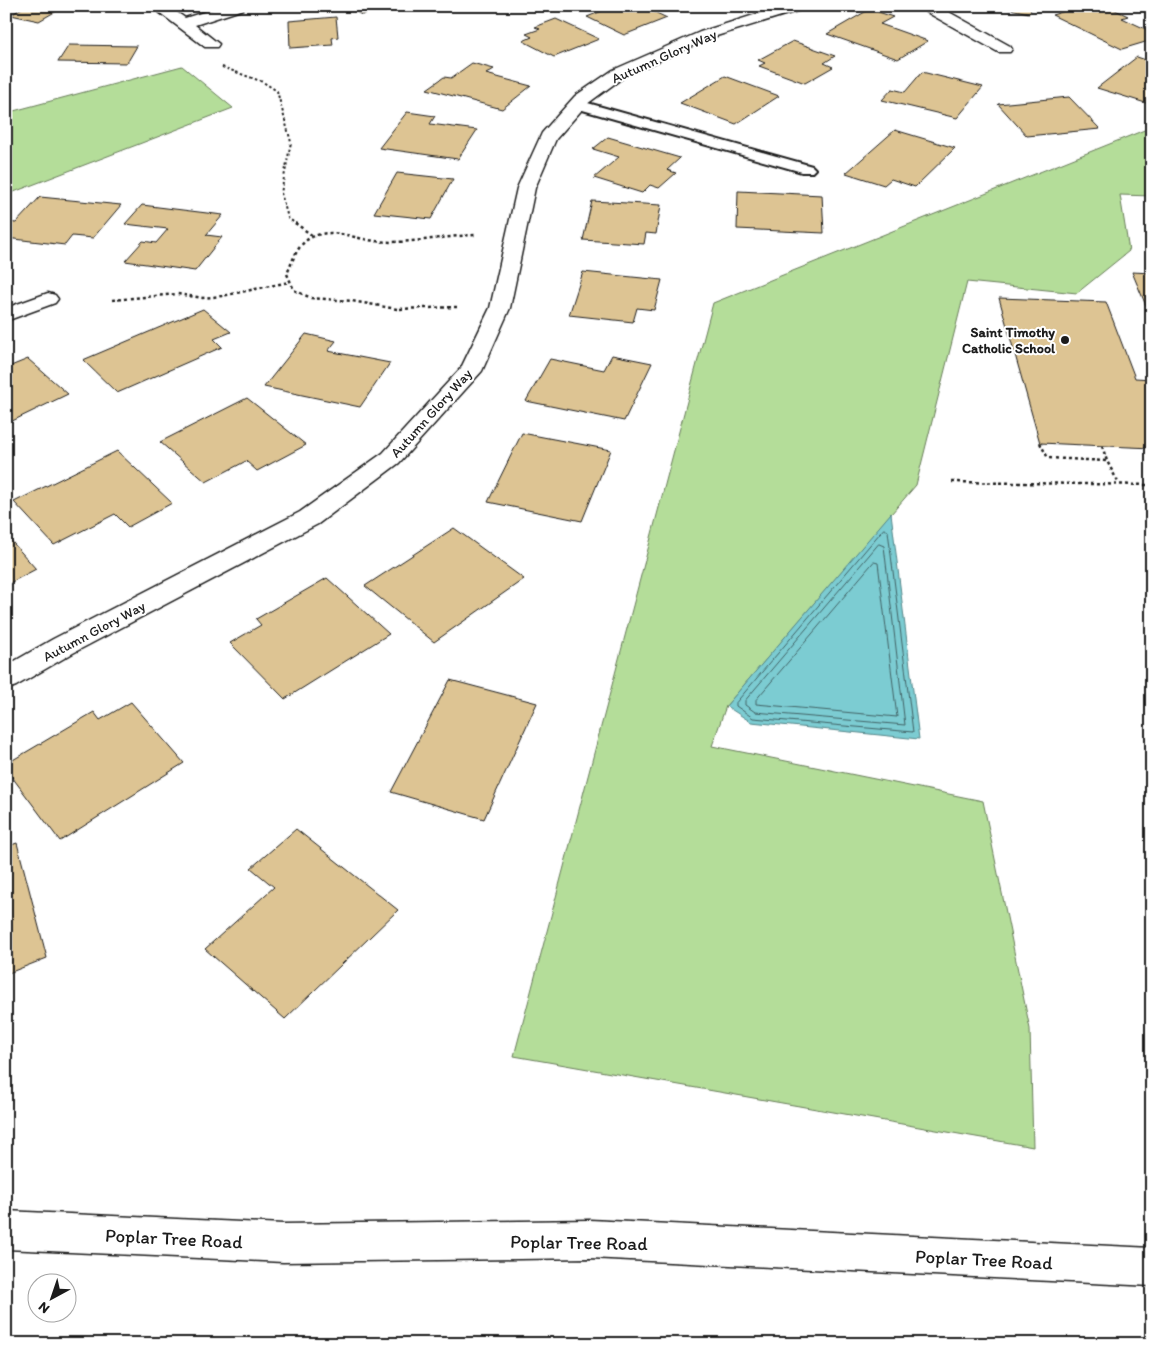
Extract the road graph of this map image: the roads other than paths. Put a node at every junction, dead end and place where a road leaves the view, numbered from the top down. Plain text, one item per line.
1 (158, 6) edge
2 (239, 6) edge
3 (800, 6) edge
4 (926, 6) edge
5 (183, 24) junction
6 (212, 44) dead end
7 (1004, 49) dead end
8 (577, 104) junction
9 (807, 169) dead end
10 (48, 299) dead end
11 (6, 315) edge
12 (6, 679) edge
13 (6, 1230) edge
14 (1152, 1267) edge

1 - 5 street
2 - 5 street
3 - 8 street, Autumn Glory Way
4 - 7 street
5 - 6 street
8 - 9 lane
8 - 12 street, Autumn Glory Way
10 - 11 street
13 - 14 street, Poplar Tree Road

